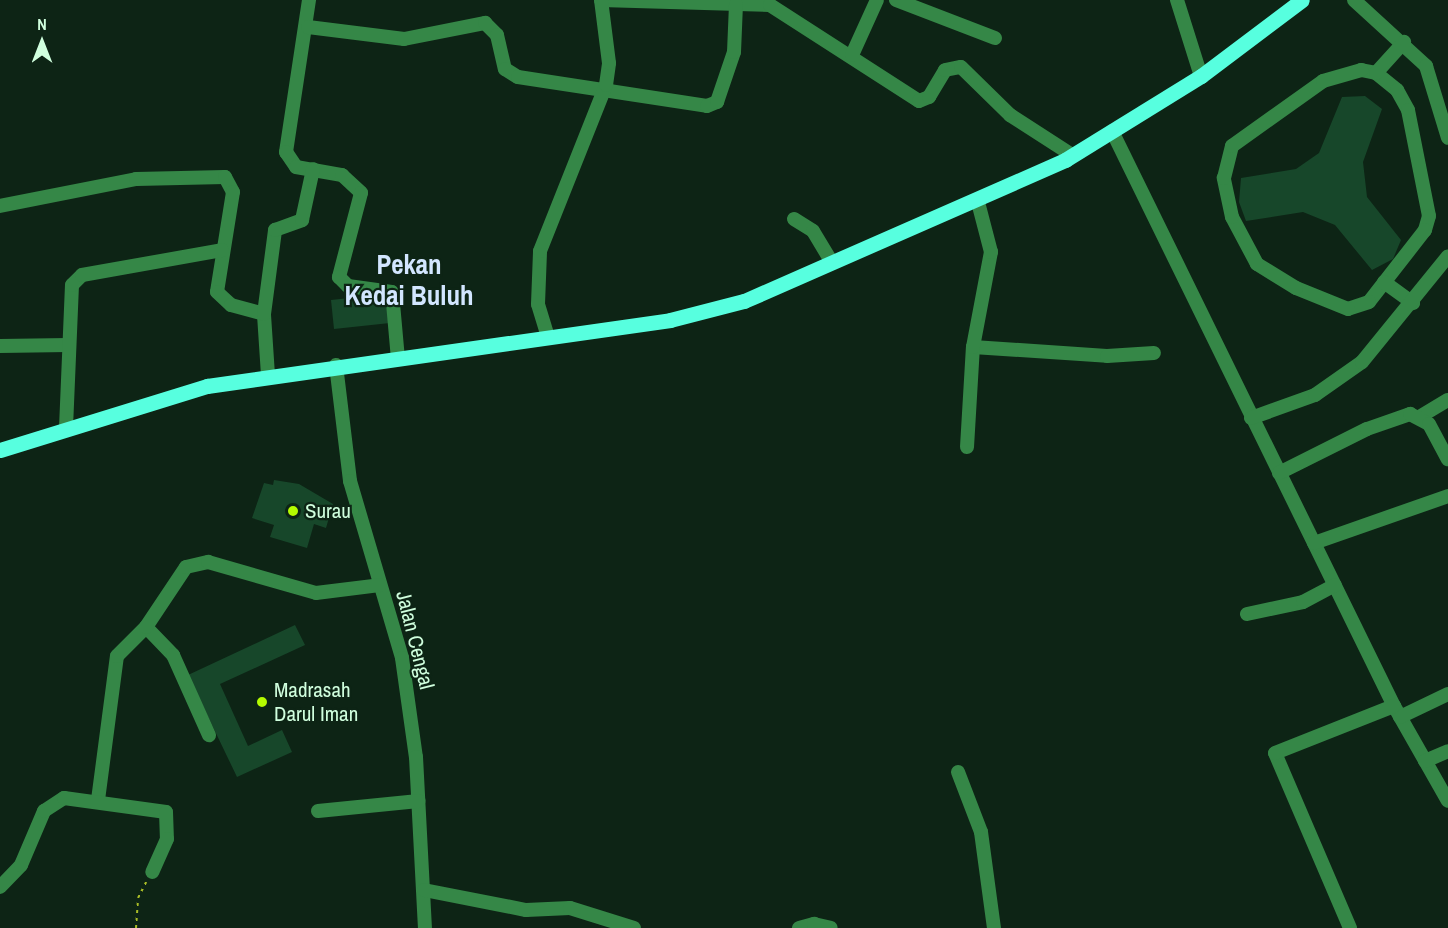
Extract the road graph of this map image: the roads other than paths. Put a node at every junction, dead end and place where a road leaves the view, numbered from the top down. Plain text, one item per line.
1 (309, 0) edge
2 (601, 0) edge
3 (877, 0) edge
4 (896, 0) edge
5 (1177, 0) edge
6 (1302, 0) edge
7 (1354, 0) edge
8 (736, 5) junction
9 (308, 27) junction
10 (995, 38) dead end
11 (1404, 42) junction
12 (852, 55) junction
13 (1376, 73) junction
14 (1200, 76) junction
15 (603, 92) junction
16 (1112, 131) junction
17 (1448, 138) edge
18 (1072, 155) junction
19 (313, 169) junction
20 (978, 202) junction
21 (0, 206) edge
22 (794, 219) dead end
23 (222, 249) junction
24 (1448, 256) edge
25 (832, 263) junction
26 (1383, 282) junction
27 (1413, 303) junction
28 (264, 314) junction
29 (548, 337) junction
30 (68, 345) junction
31 (0, 346) edge
32 (973, 347) junction
33 (1154, 353) dead end
34 (398, 359) junction
35 (336, 365) junction
36 (268, 375) junction
37 (1448, 400) edge
38 (1421, 416) junction
39 (1251, 418) junction
40 (66, 428) junction
41 (967, 447) dead end
42 (0, 450) edge
43 (1448, 459) edge
44 (1279, 473) junction
45 (1448, 496) edge
46 (1314, 543) junction
47 (380, 585) junction
48 (1335, 585) junction
49 (1247, 614) dead end
50 (146, 627) junction
51 (1448, 694) edge
52 (1397, 711) junction
53 (209, 735) dead end
54 (1448, 751) edge
55 (1425, 761) junction
56 (958, 772) dead end
57 (98, 800) junction
58 (419, 801) junction
59 (1448, 801) edge
60 (318, 811) dead end
61 (152, 872) road end
62 (0, 887) edge
63 (424, 890) junction
64 (425, 928) edge
65 (634, 928) edge
66 (799, 928) edge
67 (831, 928) edge
68 (994, 928) edge
69 (1350, 928) edge

1 - 9 street
2 - 8 street
2 - 15 street
3 - 12 street
4 - 10 street
5 - 14 street
6 - 14 main road
7 - 11 street
8 - 12 street
8 - 15 street
9 - 15 street
9 - 19 street
11 - 13 street
11 - 17 street
12 - 18 street
13 - 26 street
13 - 26 street
14 - 16 main road
15 - 29 street
16 - 18 main road
16 - 39 street
18 - 20 main road
19 - 28 street
19 - 34 street
20 - 25 main road
20 - 32 street
21 - 23 street
22 - 25 street
23 - 28 street
23 - 30 street
24 - 27 street
25 - 29 main road
26 - 27 street
27 - 39 street
28 - 36 street
29 - 34 main road
30 - 31 street
30 - 40 street
32 - 33 street
32 - 41 street
34 - 35 main road
35 - 36 main road
35 - 47 street, Jalan Cengal
36 - 40 main road
37 - 38 street
38 - 43 street
38 - 44 street
39 - 44 street
40 - 42 main road
44 - 46 street
45 - 46 street
46 - 48 street
47 - 50 street
47 - 58 street, Jalan Cengal
48 - 49 street
48 - 52 street
50 - 53 street
50 - 57 street
51 - 52 street
52 - 55 street
52 - 69 street
54 - 55 street
55 - 59 street
56 - 68 street
57 - 61 street
57 - 62 street
58 - 60 street
58 - 63 street, Jalan Cengal
63 - 64 street, Jalan Cengal
63 - 65 street
66 - 67 street

